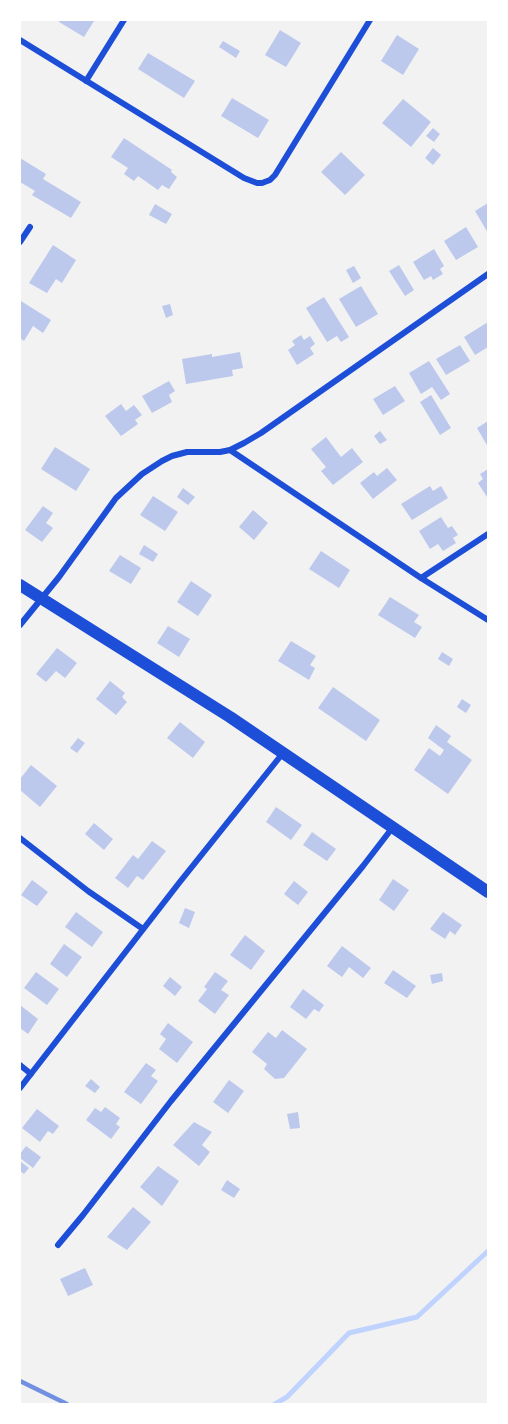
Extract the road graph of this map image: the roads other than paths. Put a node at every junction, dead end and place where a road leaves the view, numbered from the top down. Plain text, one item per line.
1 (124, 20) edge
2 (370, 20) edge
3 (20, 40) edge
4 (86, 81) junction
5 (30, 227) dead end
6 (20, 242) edge
7 (489, 274) edge
8 (230, 450) junction
9 (489, 534) edge
10 (420, 578) junction
11 (20, 585) edge
12 (42, 598) junction
13 (489, 620) edge
14 (20, 625) edge
15 (284, 752) junction
16 (393, 827) junction
17 (20, 838) edge
18 (489, 892) edge
19 (143, 929) junction
20 (20, 1065) edge
21 (31, 1074) junction
22 (20, 1088) edge
23 (57, 1245) dead end

1 - 4 street
2 - 4 street
3 - 4 street
5 - 6 street
7 - 8 street
8 - 10 street
8 - 12 street
9 - 10 street
10 - 13 street
11 - 12 main road
12 - 14 street
12 - 15 main road
15 - 16 main road
15 - 19 street
16 - 18 main road
16 - 23 street
17 - 19 street
19 - 21 street
20 - 21 street
21 - 22 street

